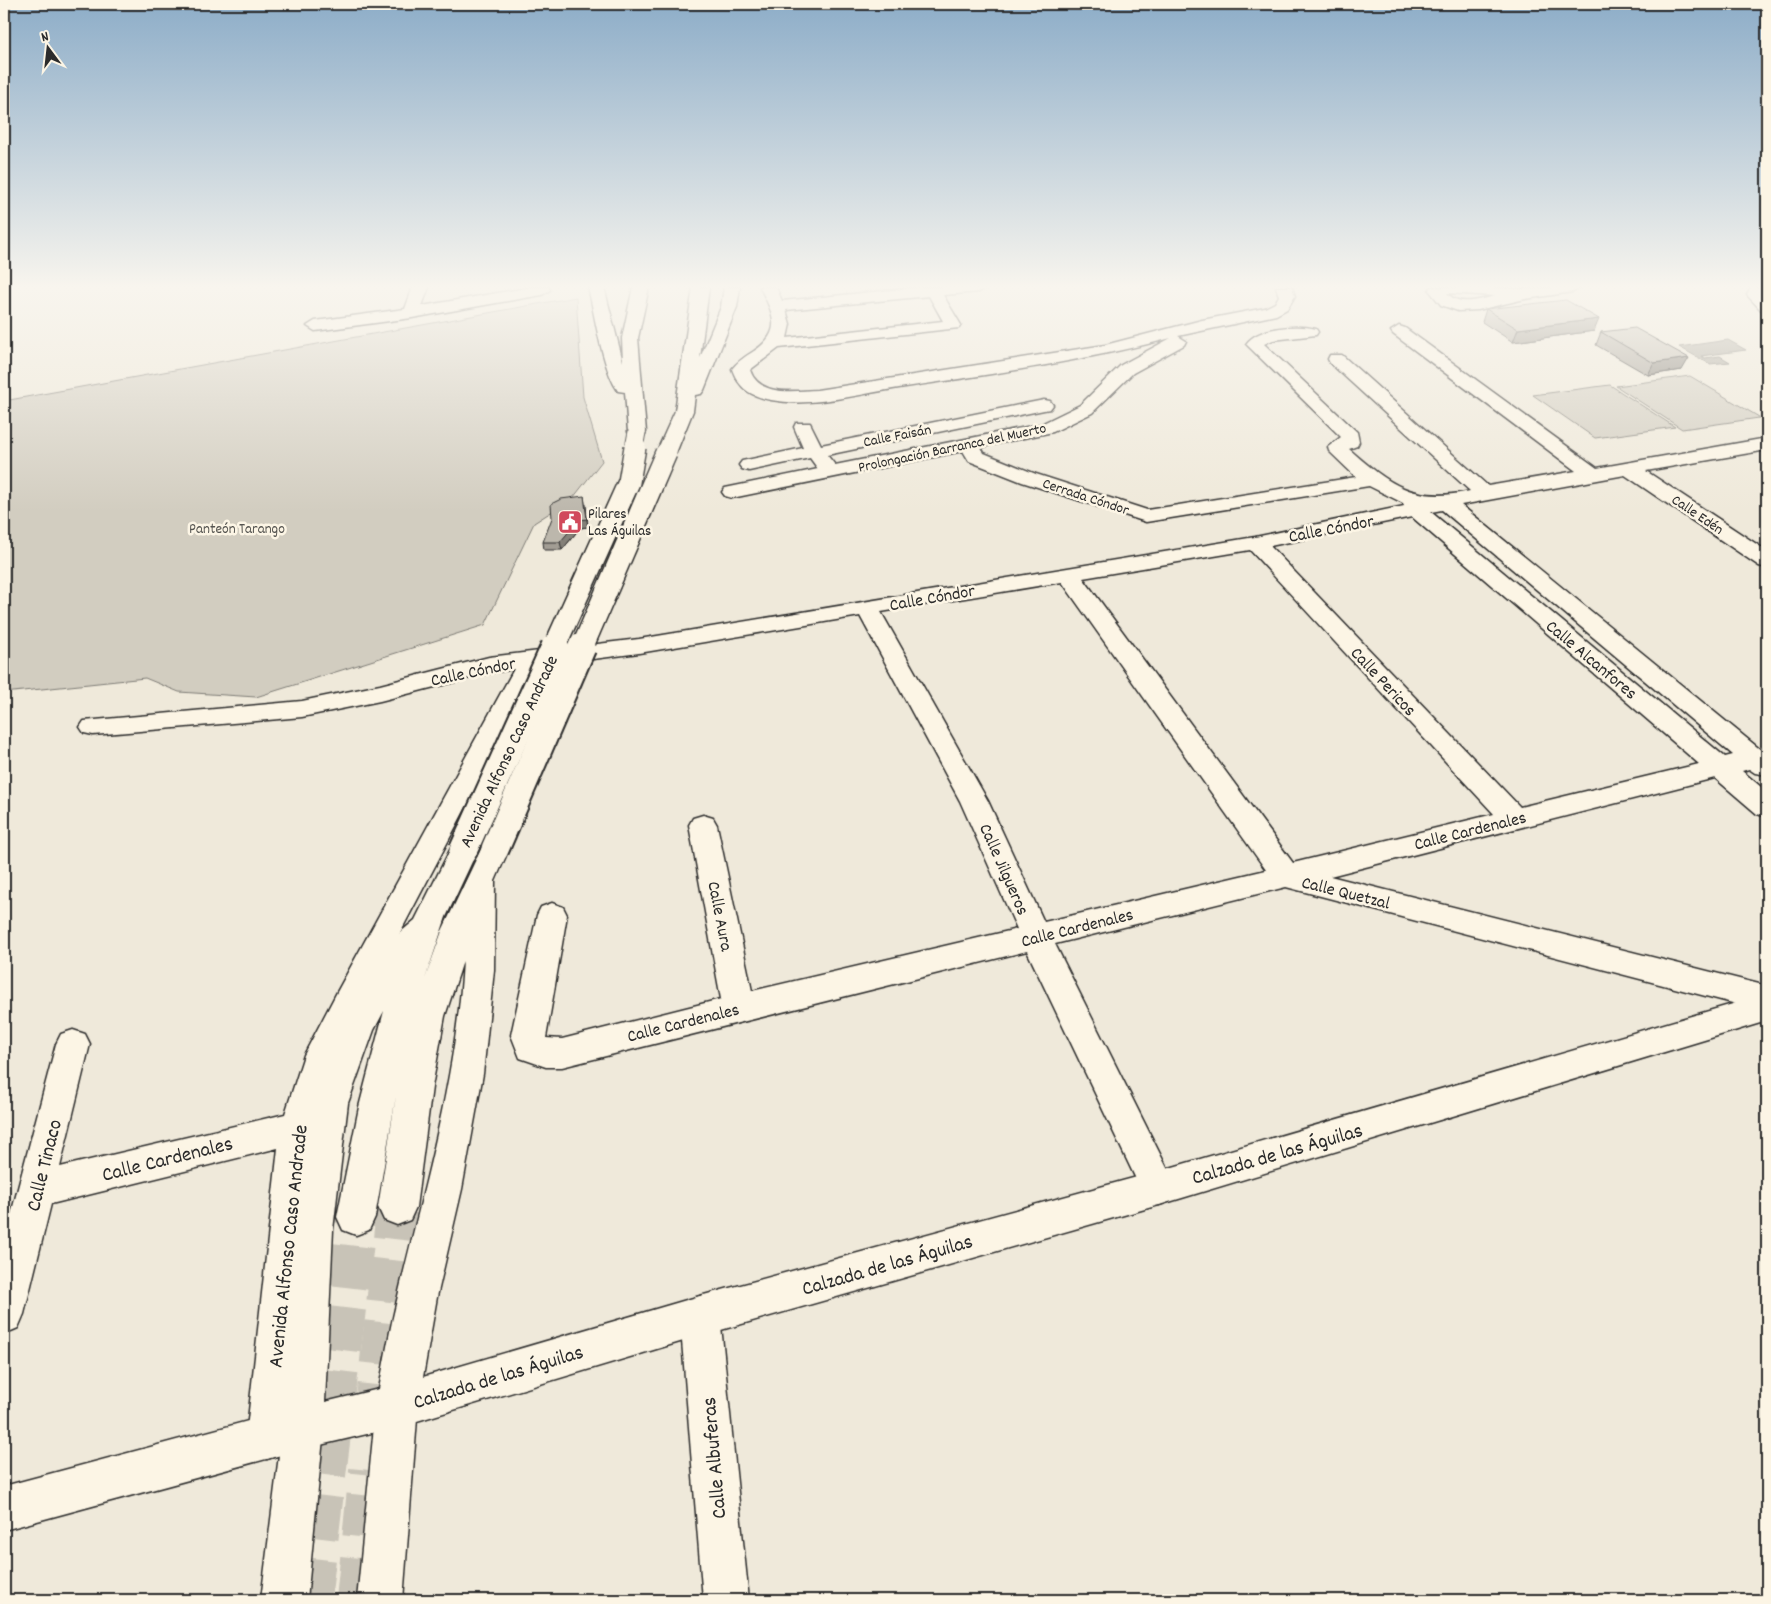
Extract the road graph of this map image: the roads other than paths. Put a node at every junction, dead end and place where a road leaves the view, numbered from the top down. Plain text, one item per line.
1 (615, 362) edge
2 (632, 362) edge
3 (691, 362) edge
4 (707, 362) edge
5 (747, 362) edge
6 (1038, 362) edge
7 (1141, 362) edge
8 (1273, 362) edge
9 (1340, 362) edge
10 (1440, 362) edge
11 (1014, 366) junction
12 (1044, 404) junction
13 (684, 411) junction
14 (1067, 419) junction
15 (636, 427) junction
16 (803, 427) dead end
17 (970, 444) junction
18 (1767, 444) edge
19 (814, 451) junction
20 (749, 465) dead end
21 (1628, 468) junction
22 (830, 472) junction
23 (1593, 474) junction
24 (1372, 480) junction
25 (732, 492) dead end
26 (1484, 494) junction
27 (1445, 502) junction
28 (1414, 505) junction
29 (1255, 543) junction
30 (1767, 561) edge
31 (1068, 574) junction
32 (867, 608) junction
33 (532, 659) junction
34 (94, 728) dead end
35 (1760, 764) edge
36 (1720, 767) junction
37 (1767, 807) edge
38 (1514, 818) junction
39 (703, 825) dead end
40 (1286, 876) junction
41 (480, 883) junction
42 (552, 915) dead end
43 (427, 927) junction
44 (1036, 937) junction
45 (1767, 999) edge
46 (739, 1008) junction
47 (1767, 1008) edge
48 (73, 1044) dead end
49 (298, 1127) junction
50 (1159, 1188) junction
51 (37, 1190) junction
52 (397, 1207) tunnel mouth
53 (356, 1217) tunnel mouth
54 (4, 1314) edge
55 (700, 1316) junction
56 (397, 1406) junction
57 (285, 1433) junction
58 (4, 1508) edge
59 (284, 1600) edge
60 (380, 1600) edge
61 (726, 1600) edge

1 - 15 street
2 - 15 street, Avenida Alfonso Caso Andrade
3 - 13 street, Avenida Alfonso Caso Andrade
4 - 13 street
5 - 11 street
6 - 11 street
7 - 14 street, Prolongación Barranca del Muerto
8 - 24 street
9 - 26 street
10 - 23 street
11 - 12 street
12 - 14 street
12 - 19 street, Calle Faisán
13 - 41 street, Avenida Alfonso Caso Andrade, bridge
14 - 17 street, Prolongación Barranca del Muerto
15 - 43 street, Avenida Alfonso Caso Andrade, bridge
16 - 19 street
17 - 22 street, Prolongación Barranca del Muerto
17 - 24 street, Cerrada Cóndor
18 - 21 street, Calle Cóndor
19 - 20 street, Calle Faisán
19 - 22 street
21 - 23 street, Calle Cóndor
21 - 30 street, Calle Edén
22 - 25 street, Prolongación Barranca del Muerto
23 - 26 street, Calle Cóndor
24 - 28 street
26 - 27 street, Calle Cóndor
27 - 28 street, Calle Cóndor
27 - 35 street, Calle Alcanfores
28 - 29 street, Calle Cóndor
28 - 36 street, Calle Alcanfores
29 - 31 street, Calle Cóndor
29 - 38 street, Calle Pericos
31 - 32 street, Calle Cóndor
31 - 40 street, Calle Quetzal
32 - 33 street, Calle Cóndor
32 - 44 street, Calle Jilgueros
33 - 34 street, Calle Cóndor
33 - 49 street, Avenida Alfonso Caso Andrade
35 - 36 street, Calle Cardenales
36 - 37 street, Calle Alcanfores
36 - 38 street, Calle Cardenales
38 - 40 street, Calle Cardenales
39 - 46 street, Calle Aura
40 - 44 street, Calle Cardenales
40 - 45 street, Calle Quetzal
41 - 52 street, Avenida Alfonso Caso Andrade
41 - 56 street
42 - 46 street, Calle Cardenales
43 - 53 street, Avenida Alfonso Caso Andrade
43 - 57 street
44 - 46 street, Calle Cardenales
44 - 50 street, Calle Jilgueros
47 - 50 street, Calzada de las Águilas
48 - 51 street, Calle Tinaco
49 - 51 street, Calle Cardenales
49 - 57 street, Avenida Alfonso Caso Andrade
50 - 55 street, Calzada de las Águilas
51 - 54 street, Calle Tinaco
55 - 56 street, Calzada de las Águilas
55 - 61 street, Calle Albuferas
56 - 57 street, Calzada de las Águilas
56 - 60 street
57 - 58 street, Calzada de las Águilas
57 - 59 street

